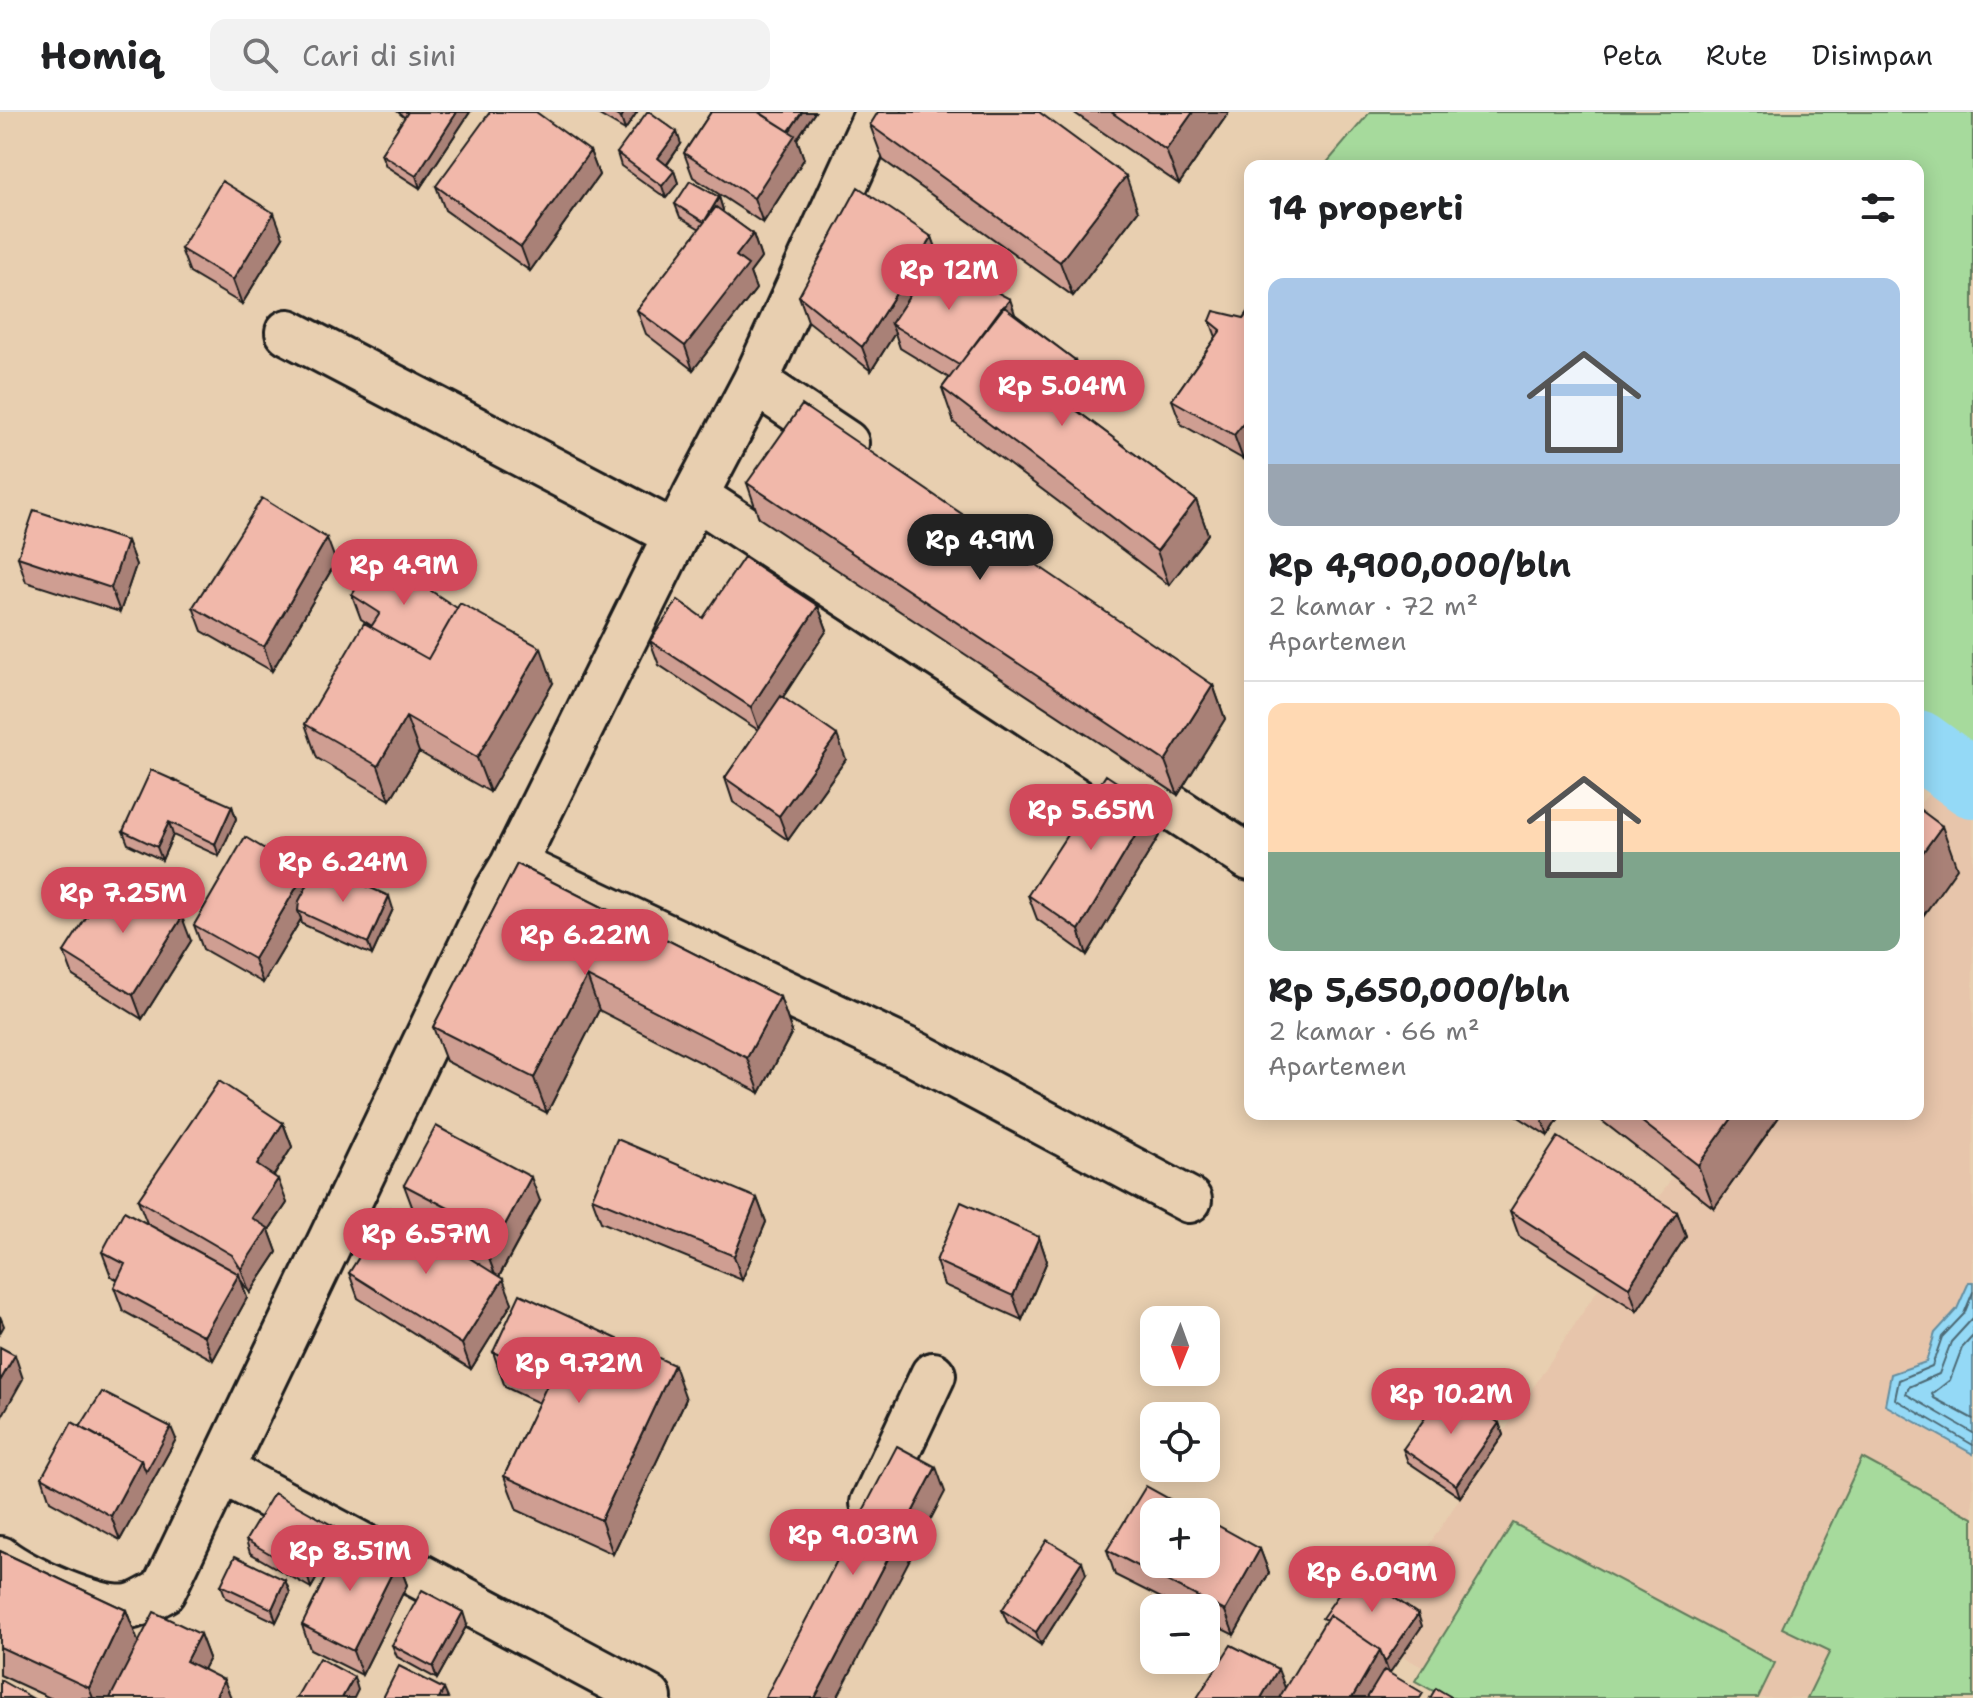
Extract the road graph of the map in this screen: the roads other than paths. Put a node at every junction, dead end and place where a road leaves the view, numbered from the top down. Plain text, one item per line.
1 (878, 112) edge
2 (288, 332) dead end
3 (755, 382) junction
4 (885, 469) edge
5 (695, 496) junction
6 (675, 534) junction
7 (1244, 854) edge
8 (513, 865) junction
9 (1189, 1200) dead end
10 (933, 1375) dead end
11 (222, 1471) junction
12 (854, 1543) edge
13 (0, 1559) edge
14 (649, 1698) edge

1 - 3 street
2 - 6 street
3 - 4 street
3 - 5 street
5 - 6 street
5 - 7 street
6 - 8 street
8 - 9 street
8 - 11 street
10 - 12 street
11 - 13 street
11 - 14 street

